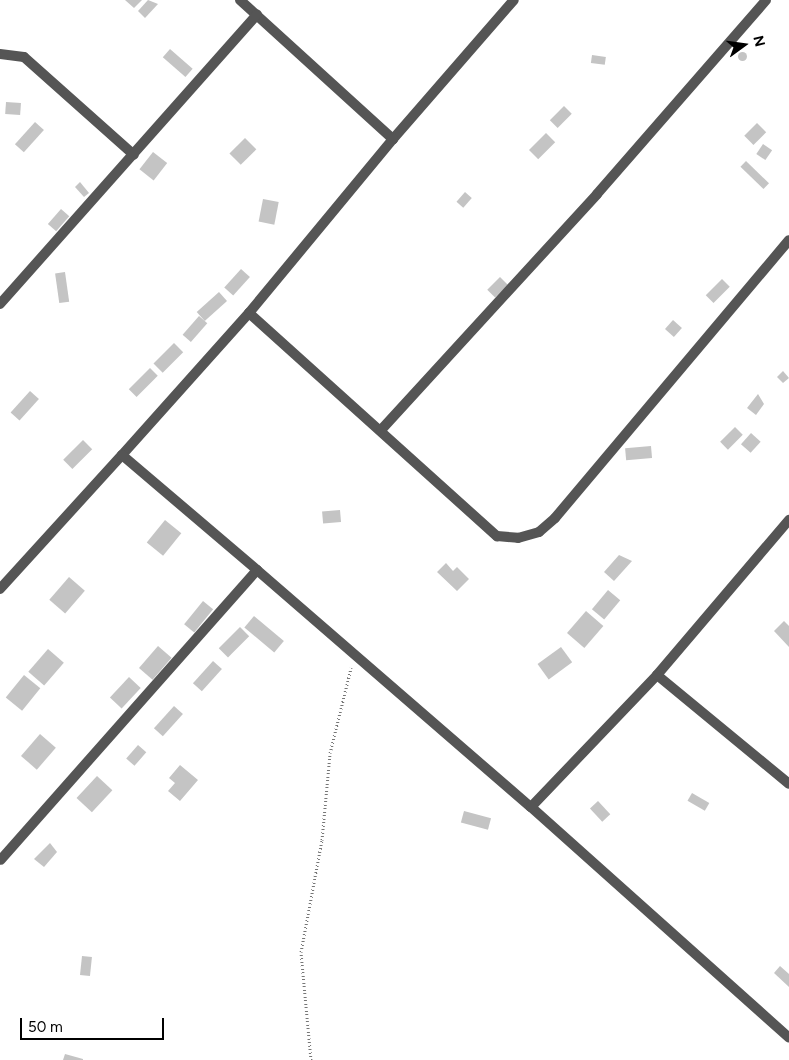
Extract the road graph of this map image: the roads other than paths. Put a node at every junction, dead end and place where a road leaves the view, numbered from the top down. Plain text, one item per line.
1 (240, 0) edge
2 (514, 0) edge
3 (766, 0) edge
4 (257, 15) junction
5 (0, 54) edge
6 (393, 139) junction
7 (134, 154) junction
8 (789, 240) edge
9 (0, 304) edge
10 (249, 313) junction
11 (381, 430) junction
12 (122, 455) junction
13 (789, 520) edge
14 (257, 570) junction
15 (0, 589) edge
16 (657, 675) junction
17 (789, 784) edge
18 (531, 808) junction
19 (0, 860) edge
20 (789, 1038) edge

1 - 4 street
2 - 6 street
3 - 11 street
4 - 6 street
4 - 7 street
5 - 7 street
6 - 10 street
7 - 9 street
8 - 11 street
10 - 11 street
10 - 12 street
12 - 14 street
12 - 15 street
13 - 16 street
14 - 18 street
14 - 19 street
16 - 17 street
16 - 18 street
18 - 20 street

